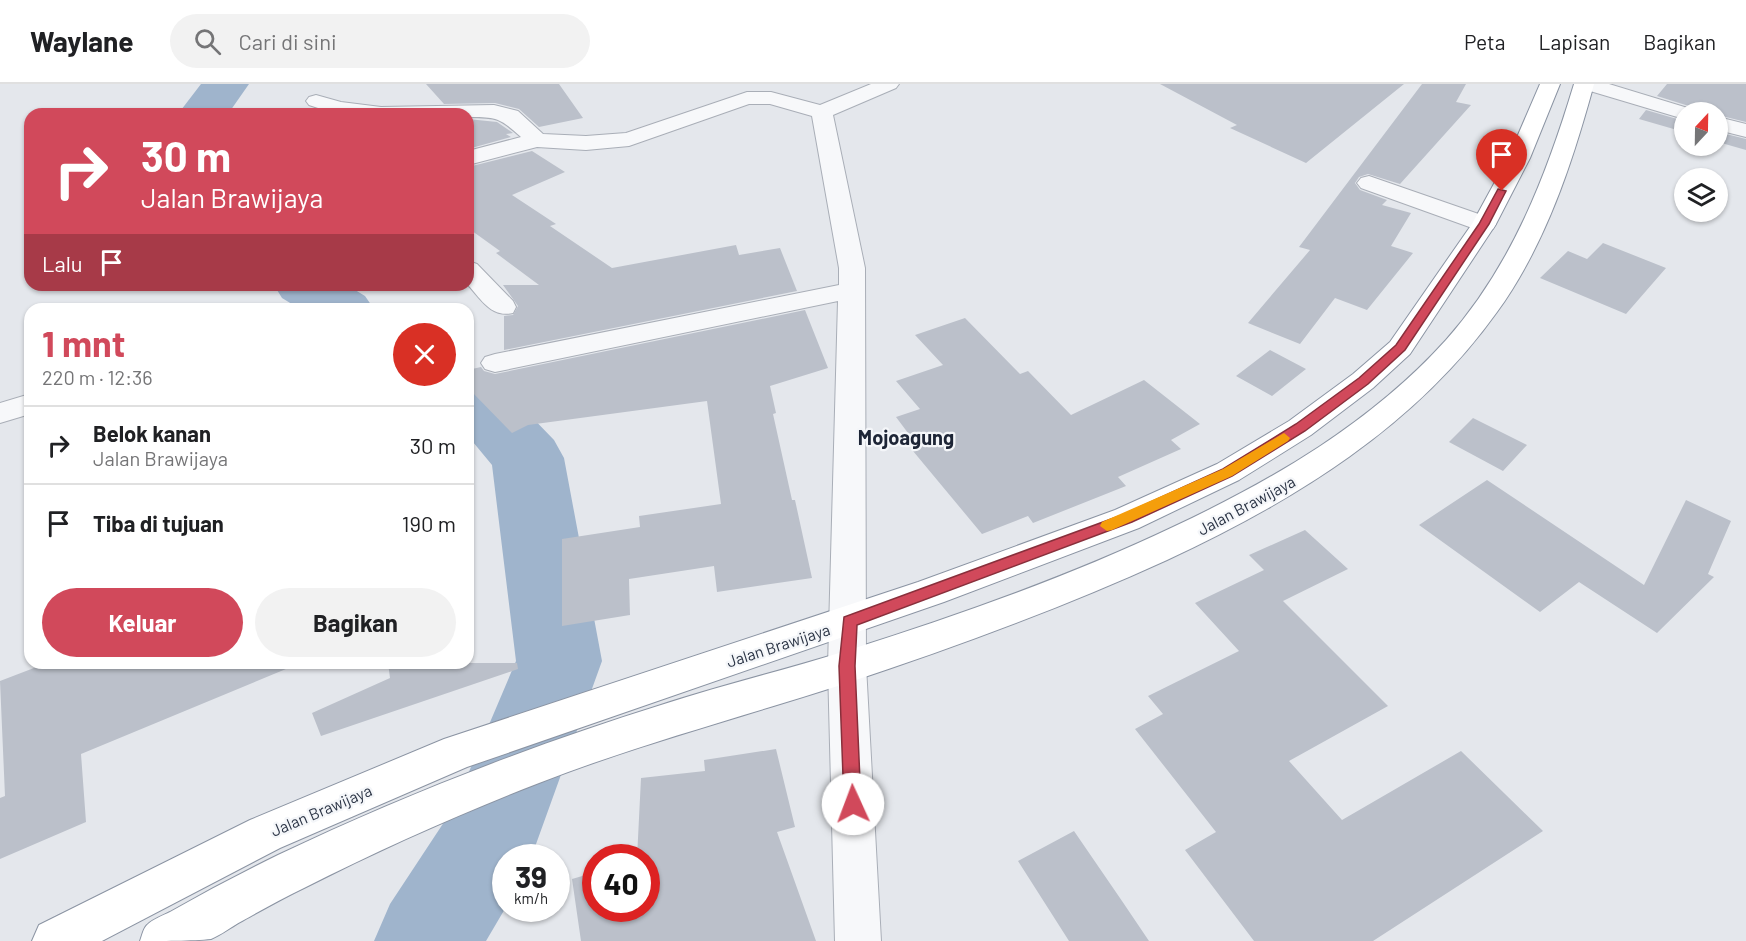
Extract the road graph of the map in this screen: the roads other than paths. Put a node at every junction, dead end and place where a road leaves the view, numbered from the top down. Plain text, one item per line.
1 (889, 84) edge
2 (1585, 84) edge
3 (1545, 85) edge
4 (316, 101) dead end
5 (338, 108) edge
6 (1674, 110) edge
7 (474, 111) edge
8 (822, 112) junction
9 (1728, 126) edge
10 (1746, 131) edge
11 (537, 140) junction
12 (474, 156) edge
13 (1369, 183) dead end
14 (1484, 224) junction
15 (474, 276) edge
16 (852, 290) junction
17 (503, 307) dead end
18 (495, 363) dead end
19 (24, 406) edge
20 (0, 413) edge
21 (849, 621) junction
22 (847, 666) junction
23 (462, 772) junction
24 (55, 941) edge
25 (163, 941) edge
26 (858, 941) edge

1 - 8 street
2 - 6 street
2 - 22 highway, Jalan Brawijaya
3 - 14 highway, Jalan Brawijaya
4 - 5 street
7 - 11 street
8 - 11 street
8 - 16 street
9 - 10 street
11 - 12 street
13 - 14 street
14 - 21 highway, Jalan Brawijaya
15 - 17 street
16 - 18 street
16 - 21 street
19 - 20 street
21 - 22 street
21 - 23 highway, Jalan Brawijaya
22 - 23 highway, Jalan Brawijaya
22 - 26 street
23 - 24 highway, Jalan Brawijaya
23 - 25 highway, Jalan Brawijaya

